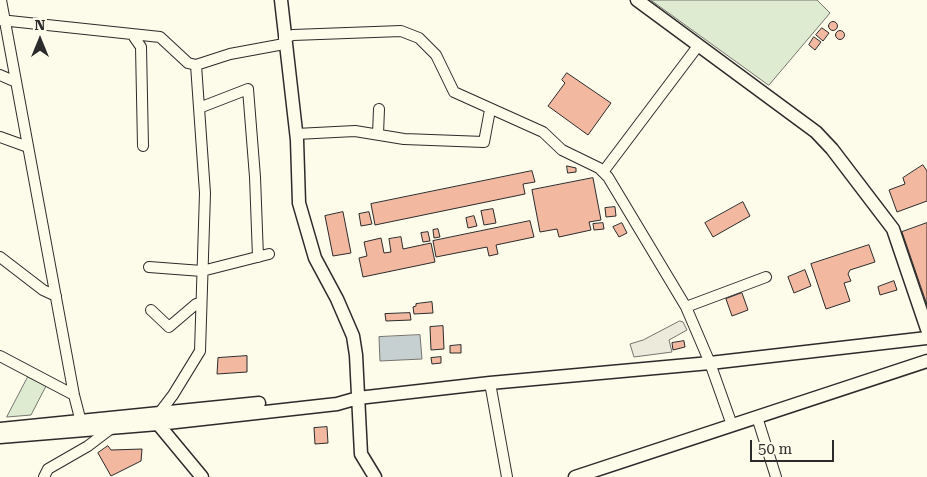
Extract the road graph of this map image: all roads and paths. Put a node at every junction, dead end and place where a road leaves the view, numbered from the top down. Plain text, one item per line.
1 (1, 0) edge
2 (281, 0) edge
3 (636, 0) edge
4 (3, 20) edge
5 (132, 34) junction
6 (284, 41) junction
7 (698, 46) junction
8 (196, 65) junction
9 (0, 75) edge
10 (16, 82) junction
11 (200, 108) junction
12 (379, 109) dead end
13 (490, 110) junction
14 (296, 134) junction
15 (378, 134) junction
16 (0, 137) edge
17 (28, 146) junction
18 (143, 146) dead end
19 (603, 172) junction
20 (269, 254) dead end
21 (0, 257) edge
22 (258, 257) junction
23 (149, 267) dead end
24 (202, 270) junction
25 (766, 277) dead end
26 (56, 296) junction
27 (200, 303) junction
28 (686, 307) junction
29 (150, 310) dead end
30 (927, 328) edge
31 (927, 338) edge
32 (0, 356) edge
33 (927, 360) edge
34 (710, 363) junction
35 (490, 383) junction
36 (74, 395) junction
37 (358, 398) junction
38 (756, 417) junction
39 (159, 418) junction
40 (82, 425) junction
41 (732, 425) junction
42 (113, 427) junction
43 (0, 429) edge
44 (0, 437) edge
45 (44, 477) edge
46 (202, 477) edge
47 (375, 477) edge
48 (507, 477) edge
49 (575, 477) edge
50 (776, 477) edge

1 - 4 street
2 - 6 street
3 - 7 street
4 - 5 street
4 - 10 street
5 - 8 street
5 - 18 street
6 - 8 street
6 - 13 street
6 - 14 street
7 - 19 street
7 - 30 street
8 - 11 street
9 - 10 street
10 - 17 street
11 - 22 street
11 - 24 street
12 - 15 street
13 - 15 street
13 - 19 street
14 - 15 street
14 - 37 street
16 - 17 street
17 - 26 street
19 - 28 street
20 - 22 street
21 - 26 street
22 - 24 street
23 - 24 street
24 - 27 street
25 - 28 street
26 - 36 street
27 - 29 street
27 - 39 street
28 - 34 street
31 - 34 street
32 - 36 street
33 - 38 street
34 - 35 street
34 - 41 street
35 - 37 street
35 - 48 street
36 - 40 street
37 - 39 street
37 - 47 street
38 - 41 street
38 - 50 street
39 - 40 street
39 - 42 street
39 - 46 street
40 - 42 street
40 - 43 street
40 - 44 street
41 - 49 street
42 - 45 street

